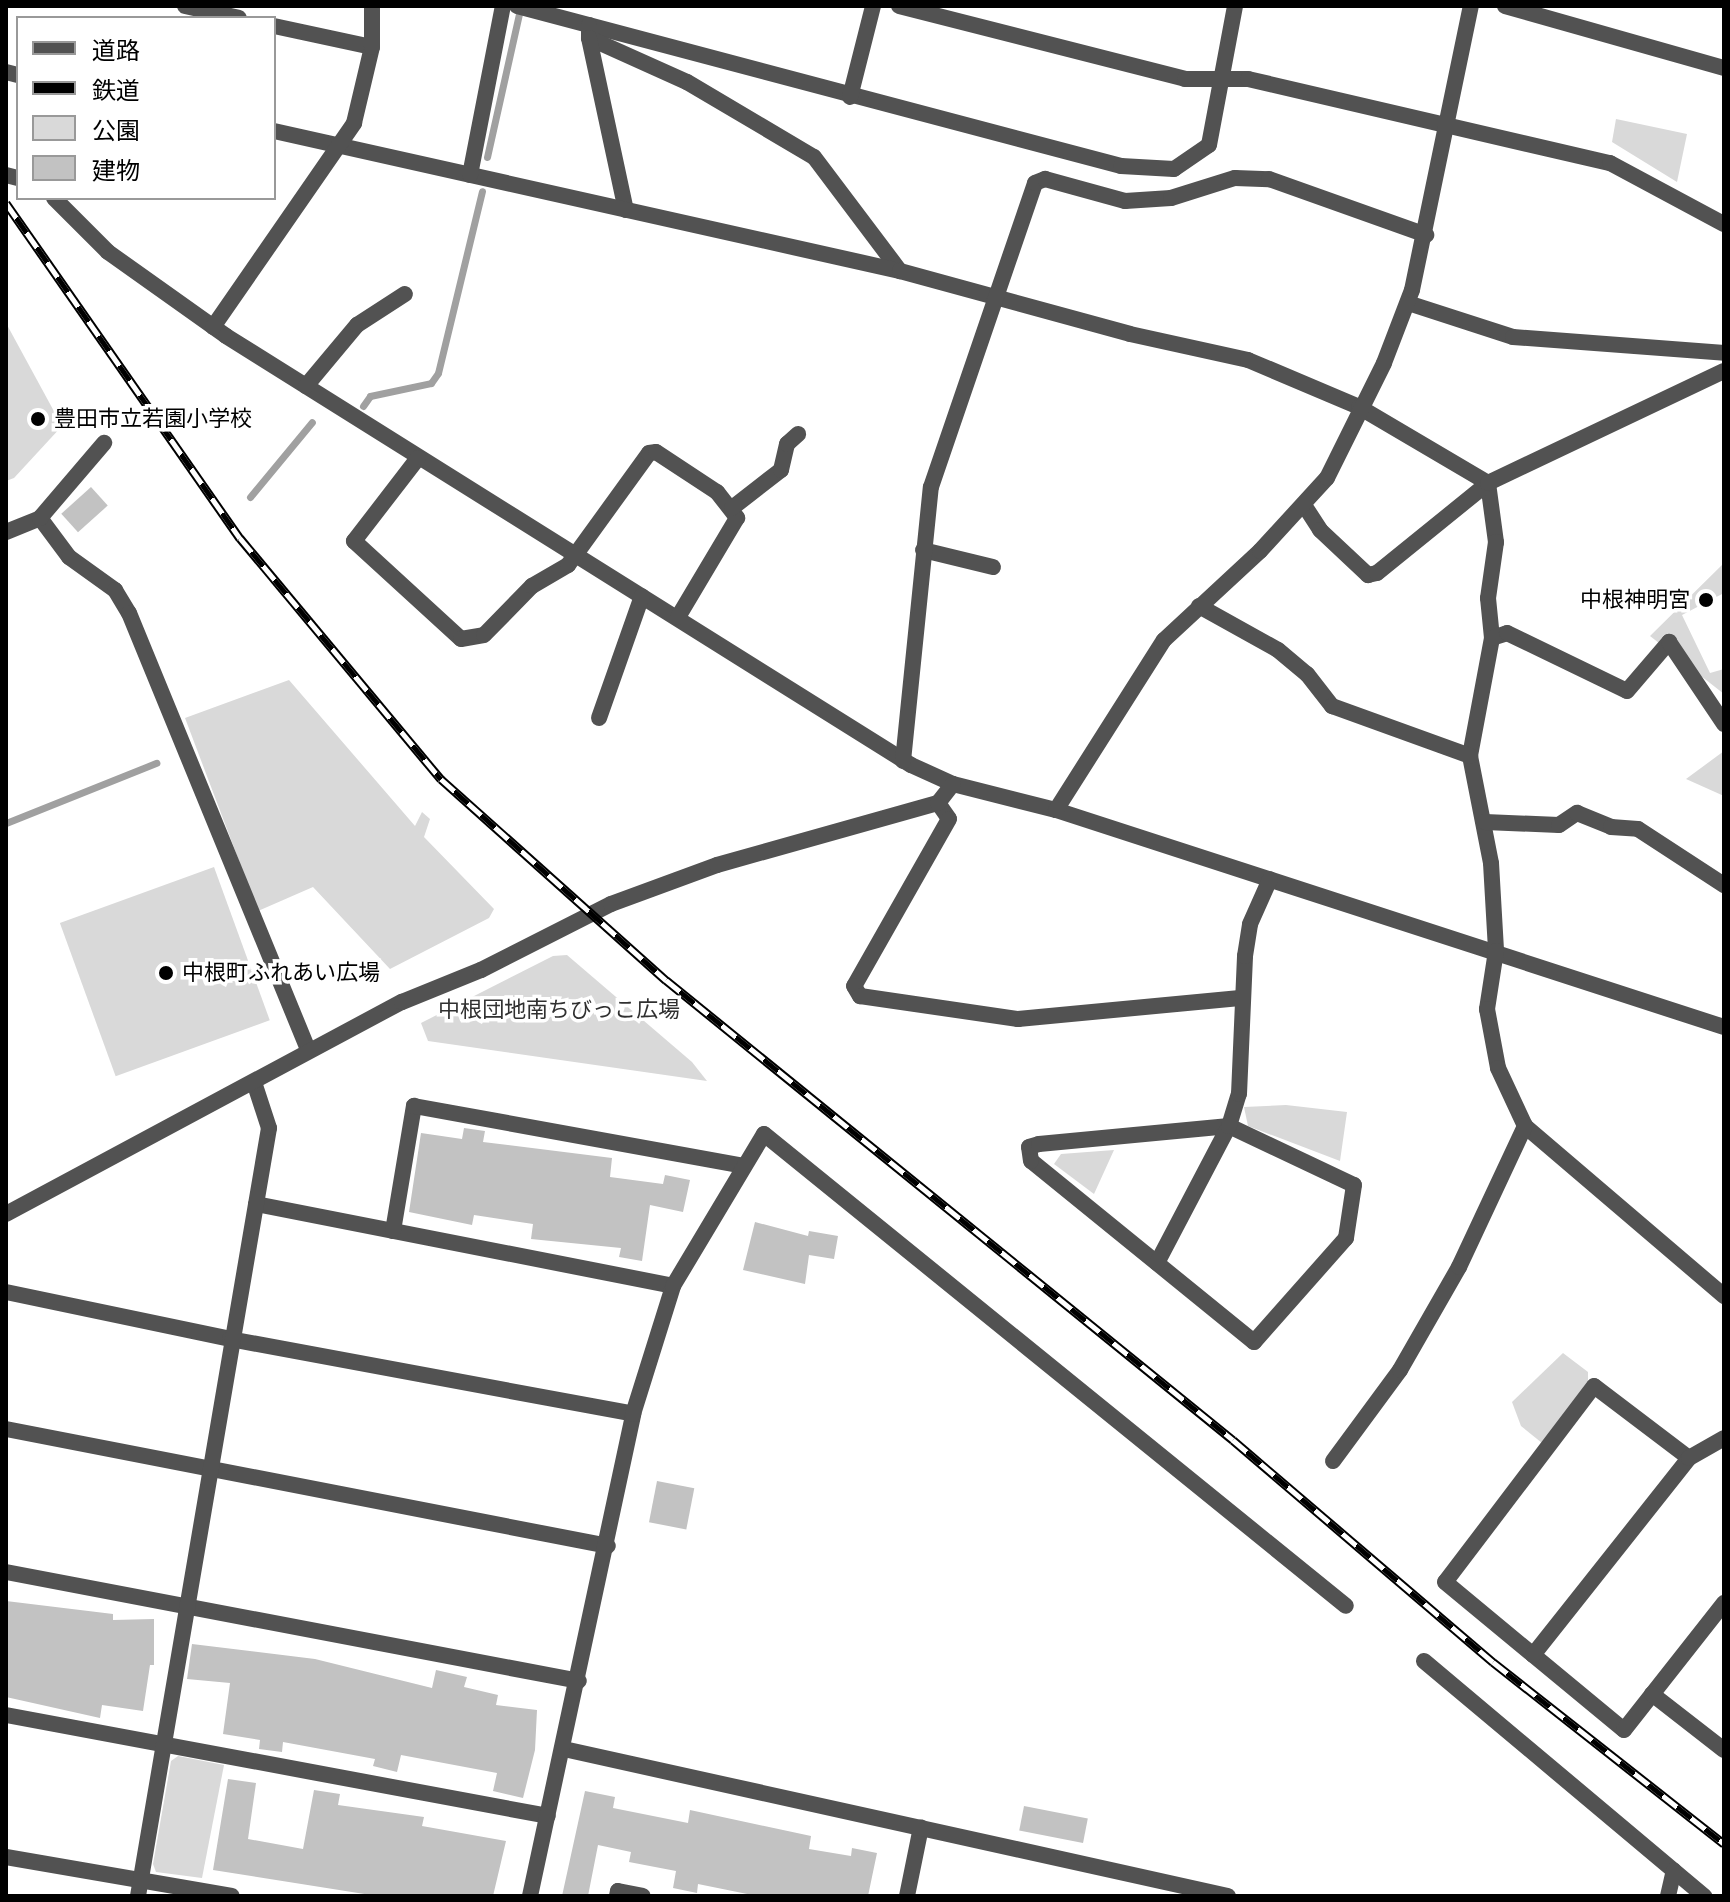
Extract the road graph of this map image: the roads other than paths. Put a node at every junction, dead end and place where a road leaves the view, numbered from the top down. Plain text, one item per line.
1 (185, 6) edge
2 (372, 6) edge
3 (503, 6) edge
4 (517, 6) edge
5 (873, 6) edge
6 (899, 6) edge
7 (1235, 6) edge
8 (1471, 6) edge
9 (1505, 6) edge
10 (230, 16) edge
11 (276, 26) edge
12 (589, 32) junction
13 (372, 47) junction
14 (1724, 68) edge
15 (1219, 79) junction
16 (850, 97) junction
17 (1447, 126) junction
18 (276, 131) edge
19 (342, 146) junction
20 (470, 175) junction
21 (56, 200) edge
22 (626, 210) junction
23 (1724, 224) edge
24 (1426, 235) junction
25 (900, 271) junction
26 (405, 294) dead end
27 (998, 295) junction
28 (1408, 303) junction
29 (213, 327) junction
30 (1724, 353) edge
31 (1724, 371) edge
32 (306, 386) junction
33 (1359, 407) junction
34 (798, 434) dead end
35 (104, 443) dead end
36 (418, 458) junction
37 (1488, 483) junction
38 (1304, 505) junction
39 (732, 508) junction
40 (40, 518) junction
41 (6, 532) edge
42 (923, 550) junction
43 (575, 556) junction
44 (993, 567) dead end
45 (642, 596) junction
46 (1199, 606) junction
47 (678, 617) junction
48 (1492, 638) junction
49 (599, 718) dead end
50 (1724, 724) edge
51 (1470, 756) junction
52 (903, 761) junction
53 (953, 784) junction
54 (938, 803) junction
55 (1056, 810) junction
56 (1485, 822) junction
57 (1270, 879) junction
58 (1724, 885) edge
59 (1496, 951) junction
60 (1240, 998) junction
61 (1724, 1027) edge
62 (308, 1050) junction
63 (254, 1082) junction
64 (1229, 1126) junction
65 (1525, 1126) junction
66 (744, 1166) junction
67 (256, 1204) junction
68 (6, 1214) edge
69 (393, 1231) junction
70 (1157, 1263) junction
71 (673, 1286) junction
72 (6, 1292) edge
73 (1724, 1296) edge
74 (230, 1339) junction
75 (633, 1414) junction
76 (6, 1429) edge
77 (1724, 1438) edge
78 (1689, 1458) junction
79 (1333, 1461) dead end
80 (209, 1471) junction
81 (608, 1546) junction
82 (6, 1572) edge
83 (1724, 1603) edge
84 (186, 1604) junction
85 (1346, 1606) dead end
86 (1533, 1655) junction
87 (1424, 1661) dead end
88 (579, 1681) junction
89 (1652, 1694) junction
90 (6, 1715) edge
91 (163, 1744) junction
92 (564, 1749) junction
93 (1724, 1750) edge
94 (548, 1816) junction
95 (921, 1827) junction
96 (6, 1857) edge
97 (1674, 1871) junction
98 (140, 1888) edge
99 (232, 1896) edge
100 (530, 1896) edge
101 (617, 1896) edge
102 (643, 1896) edge
103 (907, 1896) edge
104 (1228, 1896) edge
105 (1668, 1896) edge
106 (1704, 1896) edge

1 - 10 street
2 - 13 street
3 - 20 street
4 - 12 street
5 - 16 street
6 - 15 street
7 - 15 street
8 - 17 street
9 - 14 street
11 - 13 street
12 - 16 street
12 - 22 street
12 - 25 street
13 - 19 street
15 - 16 street
15 - 17 street
17 - 23 street
17 - 24 street
18 - 19 street
19 - 20 street
19 - 29 street
20 - 22 street
21 - 29 street
22 - 25 street
24 - 27 street
24 - 28 street
25 - 27 street
26 - 32 street
27 - 33 street
27 - 42 street
28 - 30 street
28 - 33 street
29 - 32 street
31 - 37 street
32 - 36 street
33 - 37 street
33 - 38 street
34 - 39 street
35 - 40 street
36 - 43 street
36 - 43 street
37 - 38 street
37 - 48 street
38 - 46 street
39 - 43 street
39 - 47 street
40 - 41 street
40 - 62 street
42 - 44 street
42 - 52 street
43 - 45 street
45 - 47 street
45 - 49 street
46 - 51 street
46 - 55 street
47 - 52 street
48 - 50 street
48 - 51 street
51 - 56 street
52 - 53 street
53 - 54 street
53 - 55 street
54 - 60 street
54 - 62 street
55 - 57 street
56 - 58 street
56 - 59 street
57 - 59 street
57 - 60 street
59 - 61 street
59 - 65 street
60 - 64 street
62 - 63 street
63 - 67 street
63 - 68 street
64 - 70 street
64 - 70 street
64 - 70 street
65 - 73 street
65 - 79 street
66 - 69 street
66 - 71 street
66 - 85 street
67 - 69 street
67 - 74 street
69 - 71 street
71 - 75 street
72 - 74 street
74 - 75 street
74 - 80 street
75 - 81 street
76 - 80 street
77 - 78 street
78 - 86 street
78 - 86 street
80 - 81 street
80 - 84 street
81 - 88 street
82 - 84 street
83 - 89 street
84 - 88 street
84 - 91 street
86 - 89 street
87 - 97 street
88 - 92 street
89 - 93 street
90 - 91 street
91 - 94 street
91 - 98 street
92 - 94 street
92 - 95 street
94 - 100 street
95 - 103 street
95 - 104 street
96 - 98 street
97 - 105 street
97 - 106 street
98 - 99 street
101 - 102 street

